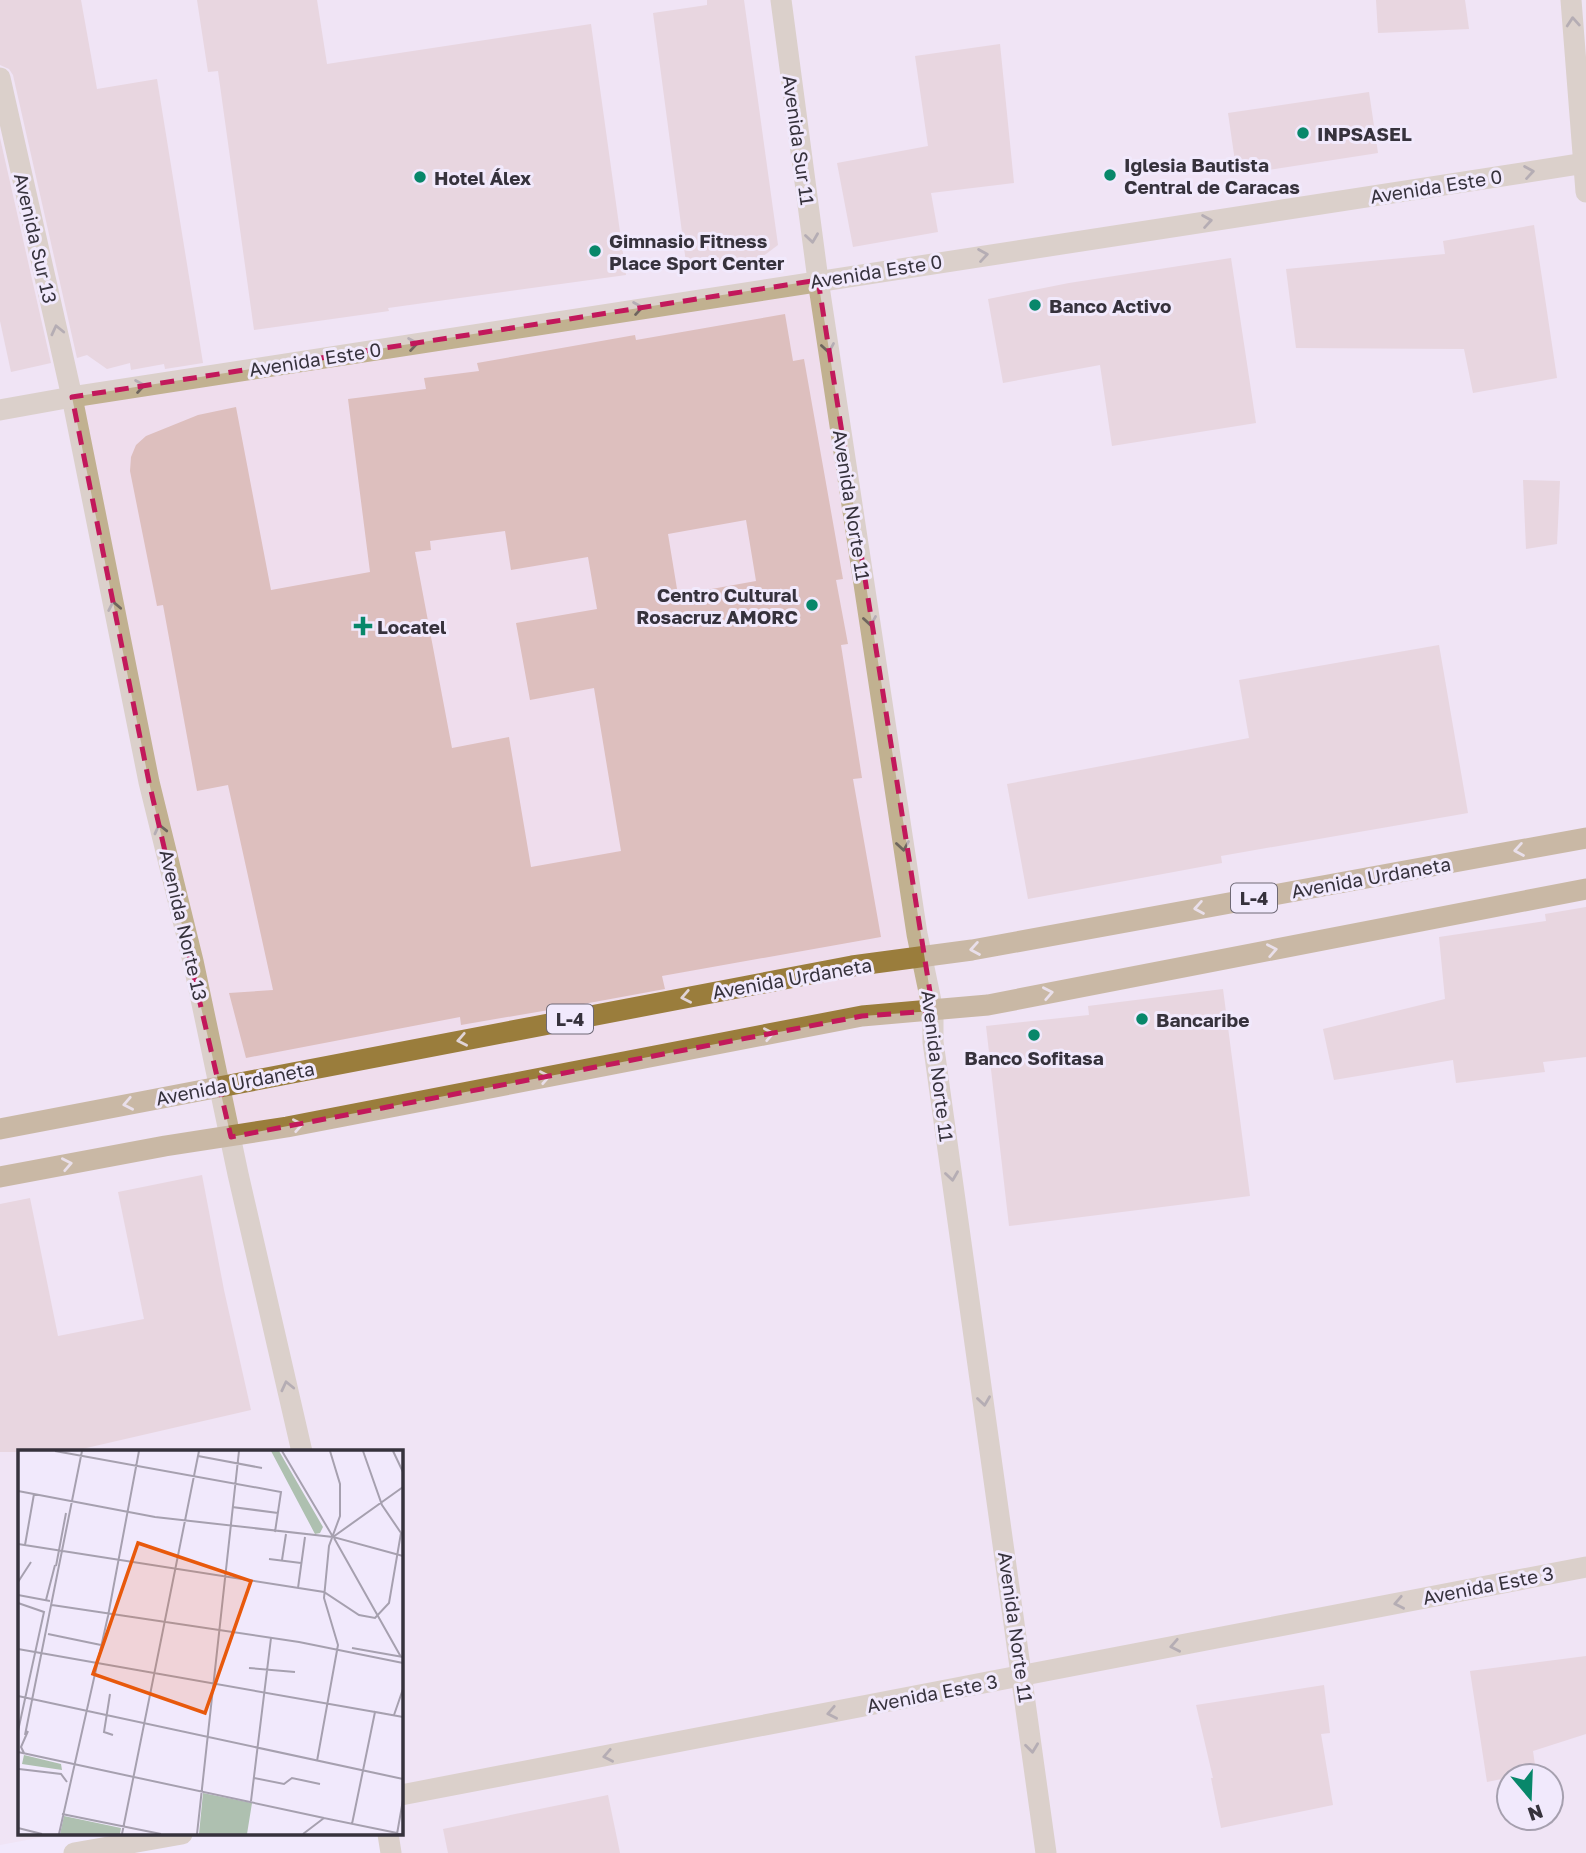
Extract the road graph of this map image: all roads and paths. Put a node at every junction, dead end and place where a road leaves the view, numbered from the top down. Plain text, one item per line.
1 (780, 0) edge
2 (1571, 0) edge
3 (0, 78) edge
4 (1585, 163) edge
5 (1586, 192) edge
6 (818, 280) junction
7 (72, 397) junction
8 (0, 410) edge
9 (1586, 838) edge
10 (1586, 889) edge
11 (922, 958) junction
12 (933, 1011) junction
13 (219, 1086) junction
14 (0, 1129) edge
15 (231, 1137) junction
16 (0, 1177) edge
17 (302, 1450) edge
18 (1586, 1567) edge
19 (1023, 1676) junction
20 (402, 1795) edge
21 (171, 1836) edge
22 (74, 1853) edge
23 (1046, 1853) edge

1 -> 6 street, Avenida Sur 11
4 -> 2 street
7 -> 3 street, Avenida Sur 13
4 - 5 street
6 -> 4 street, Avenida Este 0
7 -> 6 street, Avenida Este 0
6 -> 11 street, Avenida Norte 11
7 - 8 street, Avenida Este 0
13 -> 7 street, Avenida Norte 13
9 -> 11 main road, Avenida Urdaneta / L-4
12 -> 10 main road
11 - 12 street, Avenida Norte 11
11 -> 13 main road, Avenida Urdaneta / L-4
15 -> 12 main road
12 -> 19 street, Avenida Norte 11
13 -> 14 main road, Avenida Urdaneta / L-4
13 - 15 street, Avenida Norte 13
16 -> 15 main road
17 -> 15 street, Avenida Norte 13
18 -> 19 street, Avenida Este 3
19 -> 20 street, Avenida Este 3
19 -> 23 street, Avenida Norte 11
21 - 22 street

